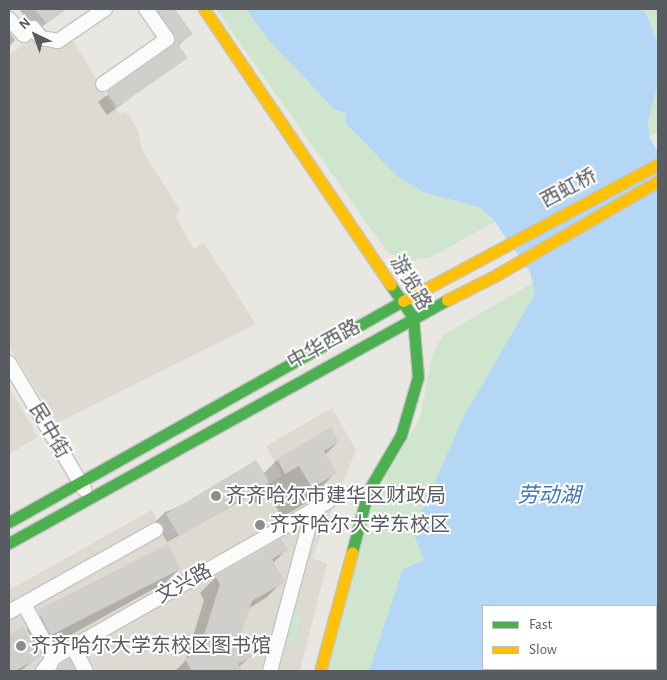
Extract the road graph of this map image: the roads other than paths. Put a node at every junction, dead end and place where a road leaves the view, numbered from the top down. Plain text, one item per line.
1 (105, 9) edge
2 (146, 9) edge
3 (204, 9) edge
4 (9, 19) edge
5 (103, 84) dead end
6 (658, 164) edge
7 (658, 181) edge
8 (498, 248) joint
9 (402, 301) junction
10 (413, 317) junction
11 (9, 363) edge
12 (80, 482) junction
13 (90, 498) junction
14 (328, 502) dead end
15 (313, 511) junction
16 (9, 522) edge
17 (156, 530) dead end
18 (9, 543) edge
19 (24, 604) junction
20 (9, 612) edge
21 (73, 647) junction
22 (50, 665) edge
23 (43, 671) edge
24 (86, 671) edge
25 (270, 671) edge
26 (320, 671) edge

1 - 4 street
2 - 5 street
3 - 9 main road, 游览路
6 - 8 main road, 西虹桥
7 - 10 main road, 中华西路
8 - 9 main road, 中华西路
9 - 10 main road, 游览路
9 - 12 main road, 中华西路
10 - 13 main road, 中华西路
10 - 26 main road, 游览路
11 - 12 street, 民中街
12 - 13 street, 民中街
12 - 16 main road, 中华西路
13 - 18 main road, 中华西路
14 - 15 street, 文兴路
15 - 21 street, 文兴路
15 - 25 street
17 - 19 street
19 - 20 street
19 - 22 street
21 - 22 street, 文兴路
21 - 24 street
22 - 23 street, 文兴路

